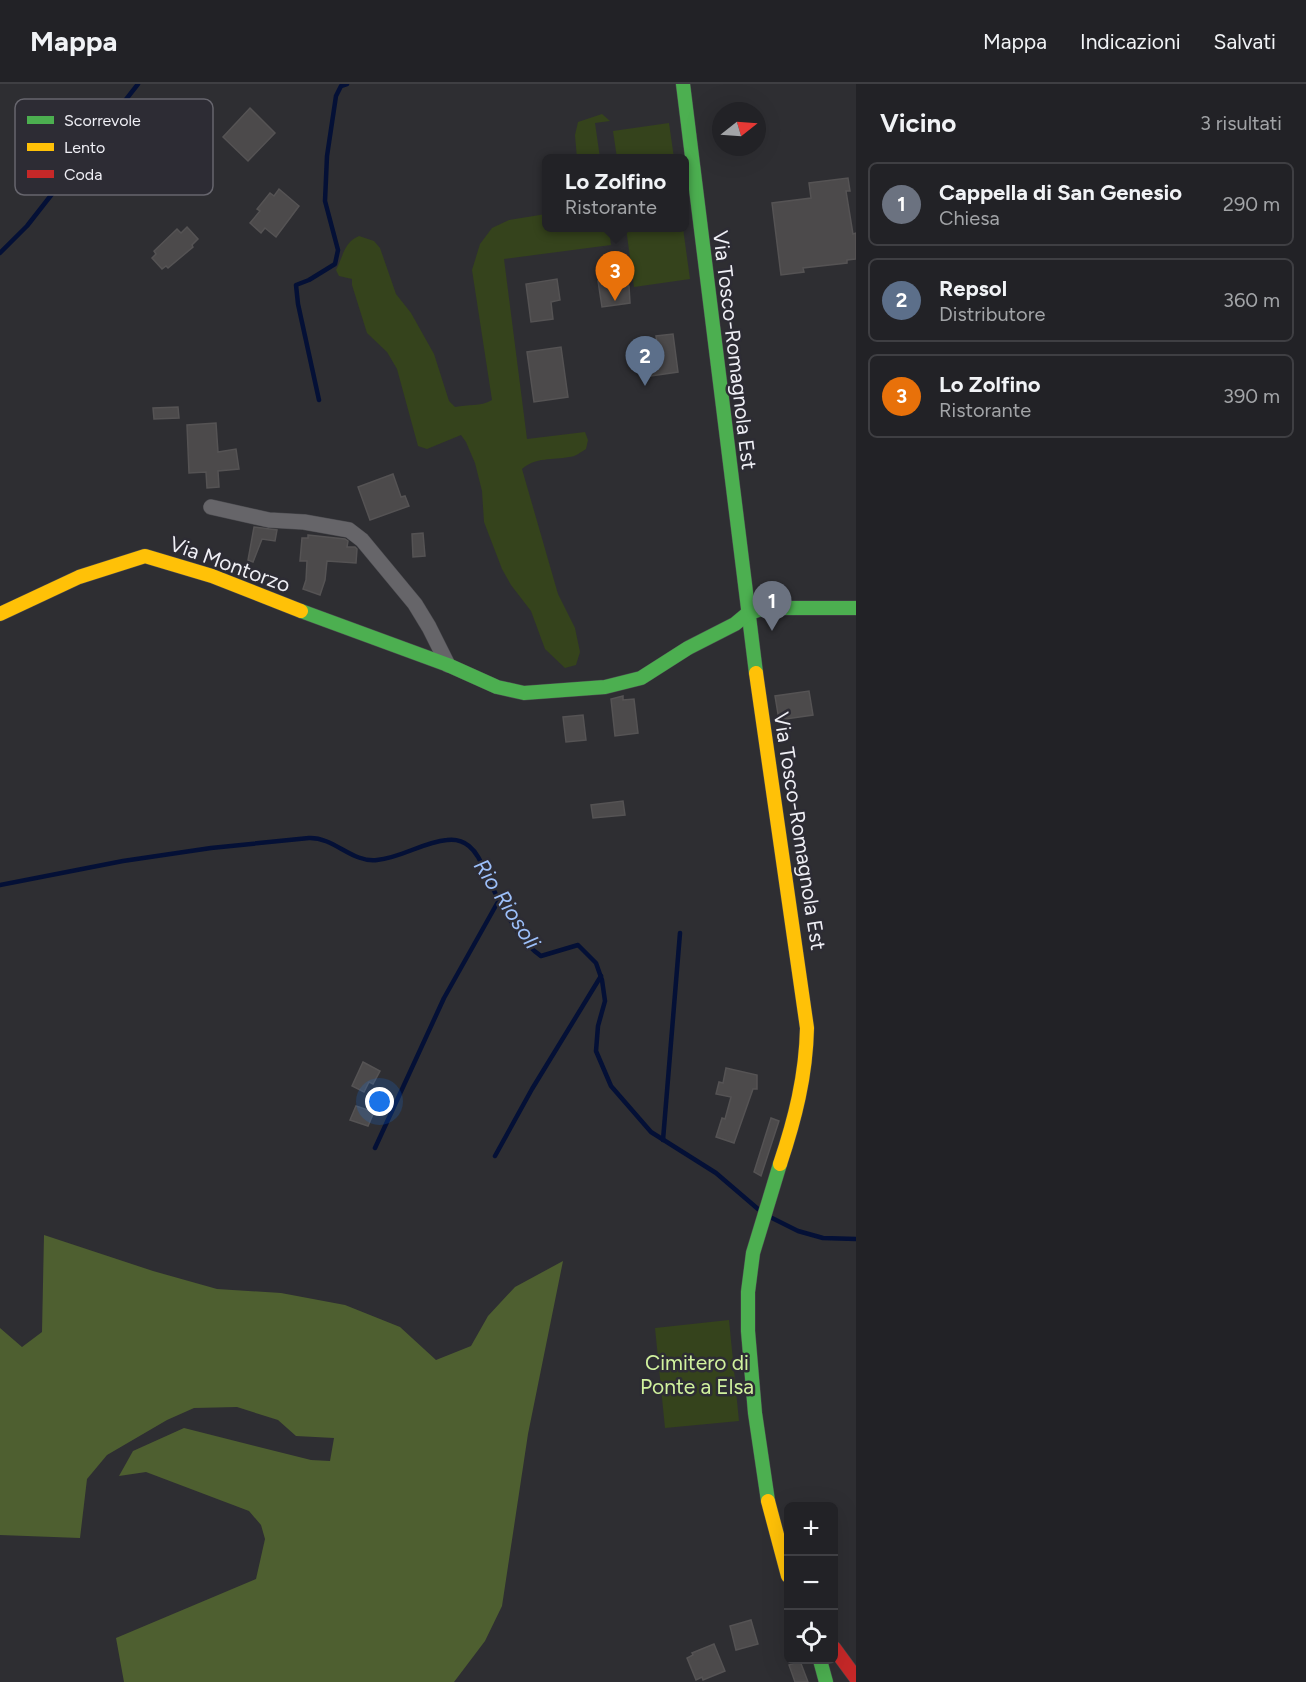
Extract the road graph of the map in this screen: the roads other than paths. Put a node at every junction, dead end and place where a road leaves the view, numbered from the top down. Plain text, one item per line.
1 (682, 84) edge
2 (211, 507) dead end
3 (856, 608) edge
4 (0, 614) edge
5 (747, 614) junction
6 (448, 665) junction
7 (784, 1559) edge
8 (838, 1653) edge
9 (821, 1664) edge
10 (856, 1678) edge
11 (826, 1682) edge

1 - 5 main road, Via Tosco-Romagnola Est
2 - 6 street
3 - 5 main road
4 - 6 main road, Via Montorzo
5 - 6 main road, Via Montorzo
5 - 7 main road, Via Tosco-Romagnola Est
8 - 10 main road
9 - 11 main road

